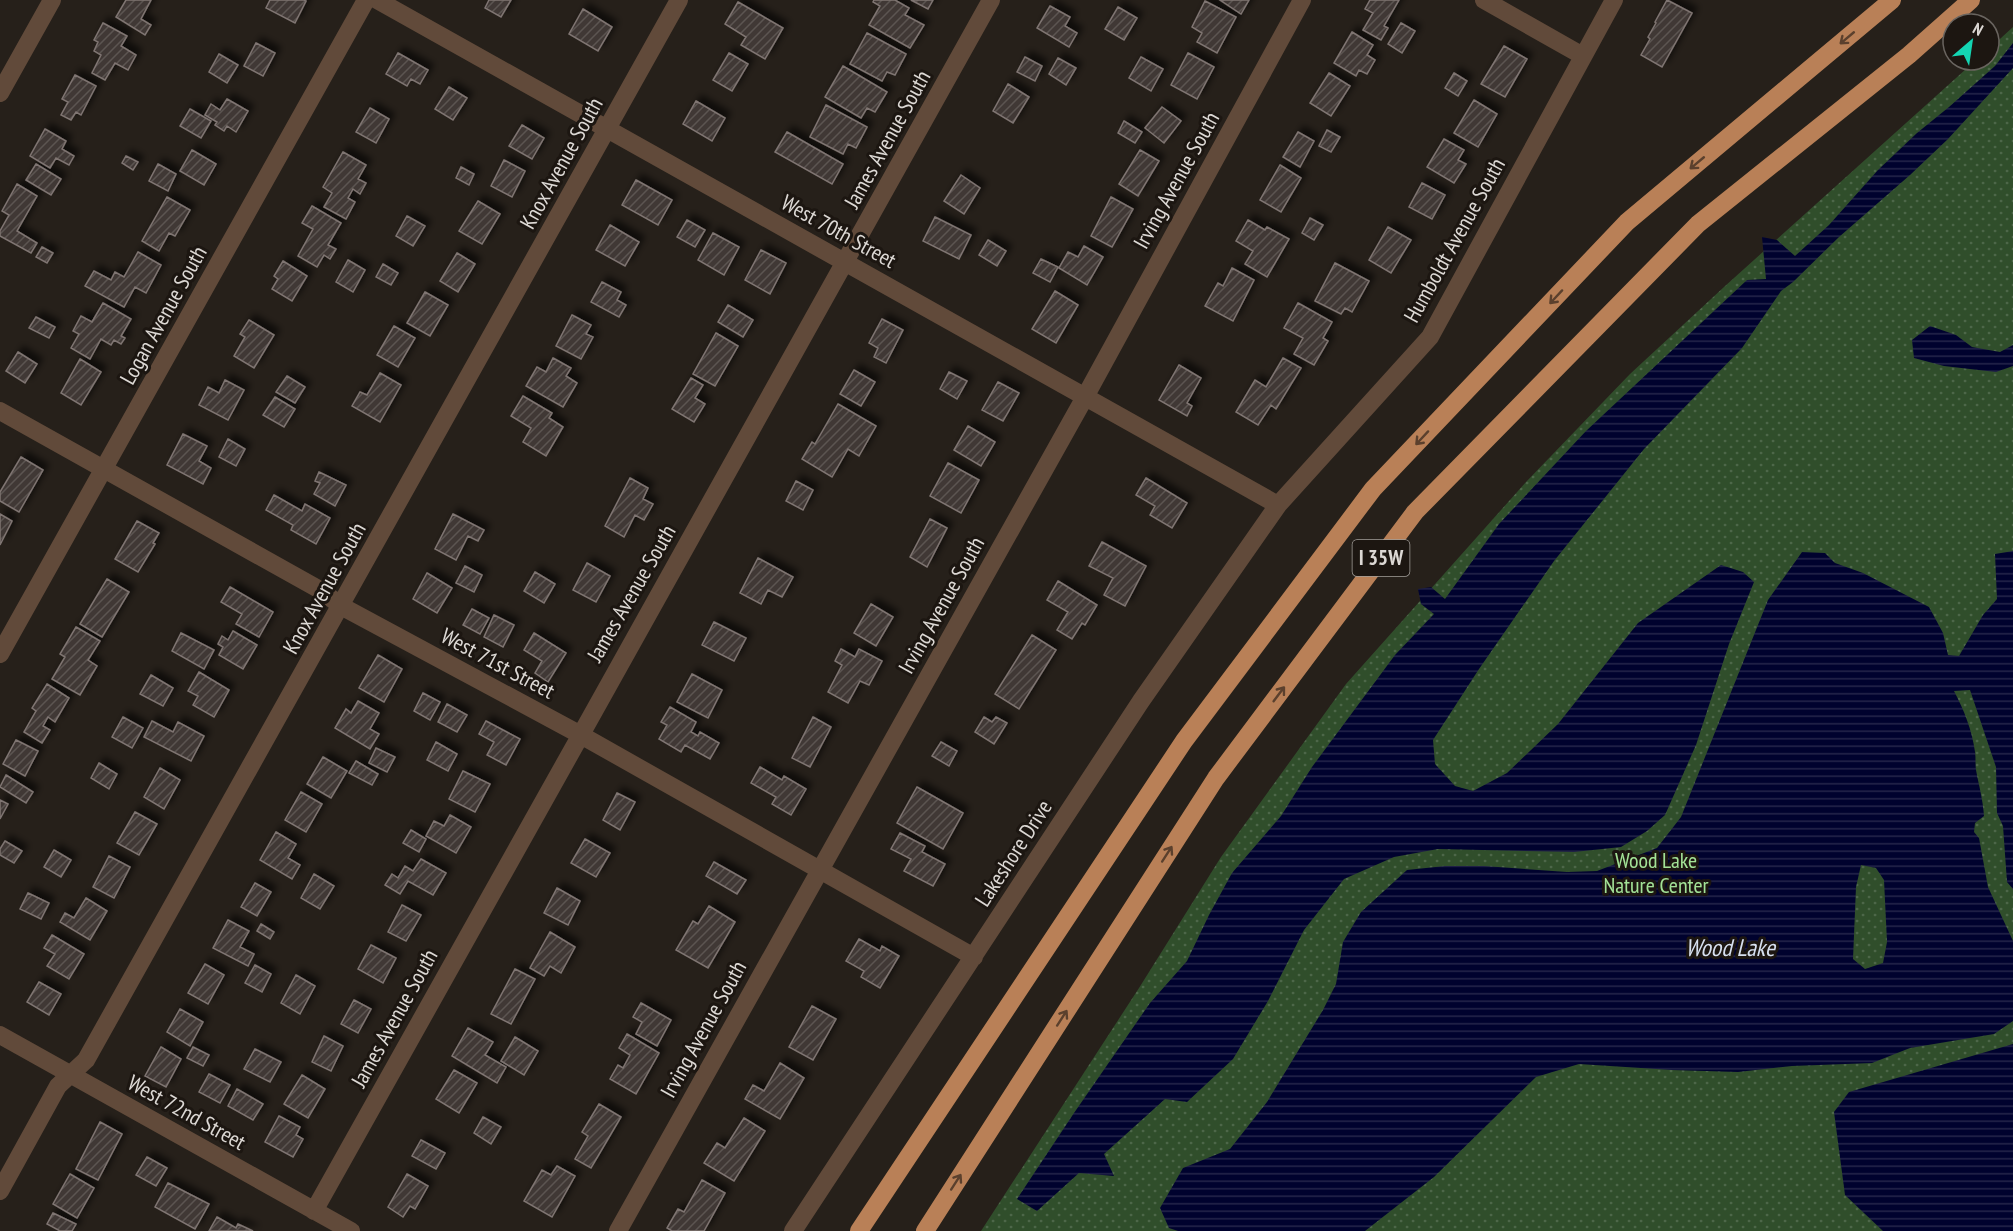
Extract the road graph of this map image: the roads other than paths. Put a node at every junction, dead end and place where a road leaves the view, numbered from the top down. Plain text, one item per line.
1 (52, 0) edge
2 (366, 0) edge
3 (377, 0) edge
4 (679, 0) edge
5 (991, 0) edge
6 (1302, 0) edge
7 (1484, 0) edge
8 (1614, 0) edge
9 (1892, 0) edge
10 (1971, 0) edge
11 (1583, 56) junction
12 (0, 93) edge
13 (608, 129) junction
14 (846, 263) junction
15 (1085, 397) junction
16 (0, 411) edge
17 (104, 469) junction
18 (1278, 505) junction
19 (341, 606) junction
20 (0, 654) edge
21 (579, 734) junction
22 (819, 869) junction
23 (975, 957) junction
24 (0, 1035) edge
25 (72, 1075) junction
26 (0, 1191) edge
27 (314, 1210) junction
28 (351, 1231) edge
29 (618, 1231) edge
30 (794, 1231) edge
31 (859, 1231) edge
32 (925, 1231) edge

1 - 12 street
2 - 17 street, Logan Avenue South
3 - 13 street, West 70th Street
4 - 13 street, Knox Avenue South
5 - 14 street, James Avenue South
6 - 15 street, Irving Avenue South
7 - 11 street
8 - 11 street, Humboldt Avenue South
9 -> 31 highway, I 35W
32 -> 10 highway, I 35W
11 - 18 street, Humboldt Avenue South
13 - 14 street, West 70th Street
13 - 19 street, Knox Avenue South
14 - 15 street, West 70th Street
14 - 21 street, James Avenue South
15 - 18 street, West 70th Street
15 - 22 street, Irving Avenue South
16 - 17 street, West 71st Street
17 - 19 street, West 71st Street
17 - 20 street, Logan Avenue South
18 - 23 street, Lakeshore Drive
19 - 21 street, West 71st Street
19 - 25 street, Knox Avenue South
21 - 22 street, West 71st Street
21 - 27 street, James Avenue South
22 - 23 street, West 71st Street
22 - 29 street, Irving Avenue South
23 - 30 street, Lakeshore Drive
24 - 25 street, West 72nd Street
25 - 26 street, Knox Avenue South
25 - 27 street, West 72nd Street
27 - 28 street, West 72nd Street

